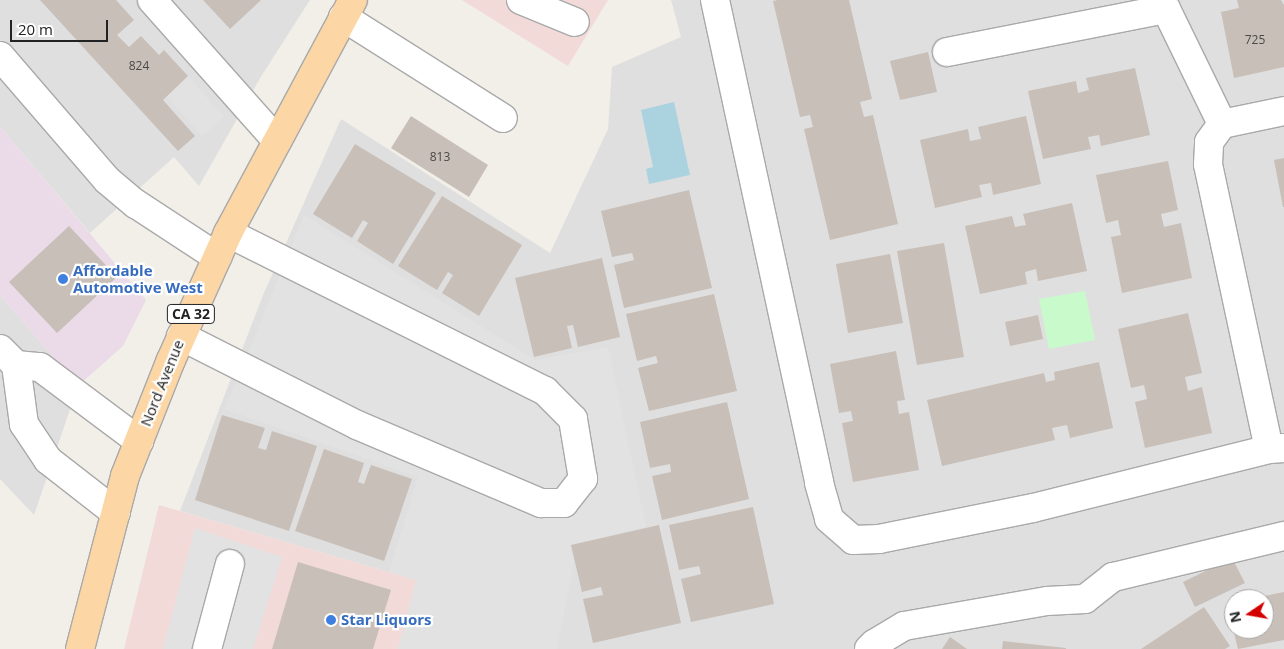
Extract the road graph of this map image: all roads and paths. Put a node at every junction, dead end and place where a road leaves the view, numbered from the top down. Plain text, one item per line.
1 (152, 0) edge
2 (521, 0) edge
3 (715, 0) edge
4 (1164, 5) edge
5 (348, 8) edge
6 (575, 22) dead end
7 (947, 52) dead end
8 (0, 56) edge
9 (1284, 111) edge
10 (503, 118) dead end
11 (1222, 124) junction
12 (277, 140) junction
13 (223, 245) junction
14 (181, 336) junction
15 (8, 357) edge
16 (139, 441) junction
17 (1276, 449) edge
18 (116, 513) junction
19 (1284, 536) edge
20 (230, 564) dead end
21 (80, 649) edge
22 (207, 649) edge
23 (869, 649) edge

1 - 12 street
2 - 6 street
3 - 17 street
4 - 7 street
4 - 11 street
5 - 10 street
5 - 12 main road, Nord Avenue / CA 32
8 - 13 street
9 - 11 street
11 - 17 street
12 - 13 main road, Nord Avenue / CA 32
13 - 14 main road, Nord Avenue / CA 32
13 - 14 street
14 - 16 main road, Nord Avenue / CA 32
15 - 16 street
15 - 18 street
16 - 18 main road, Nord Avenue / CA 32
18 - 21 main road, Nord Avenue / CA 32
19 - 23 street
20 - 22 street

